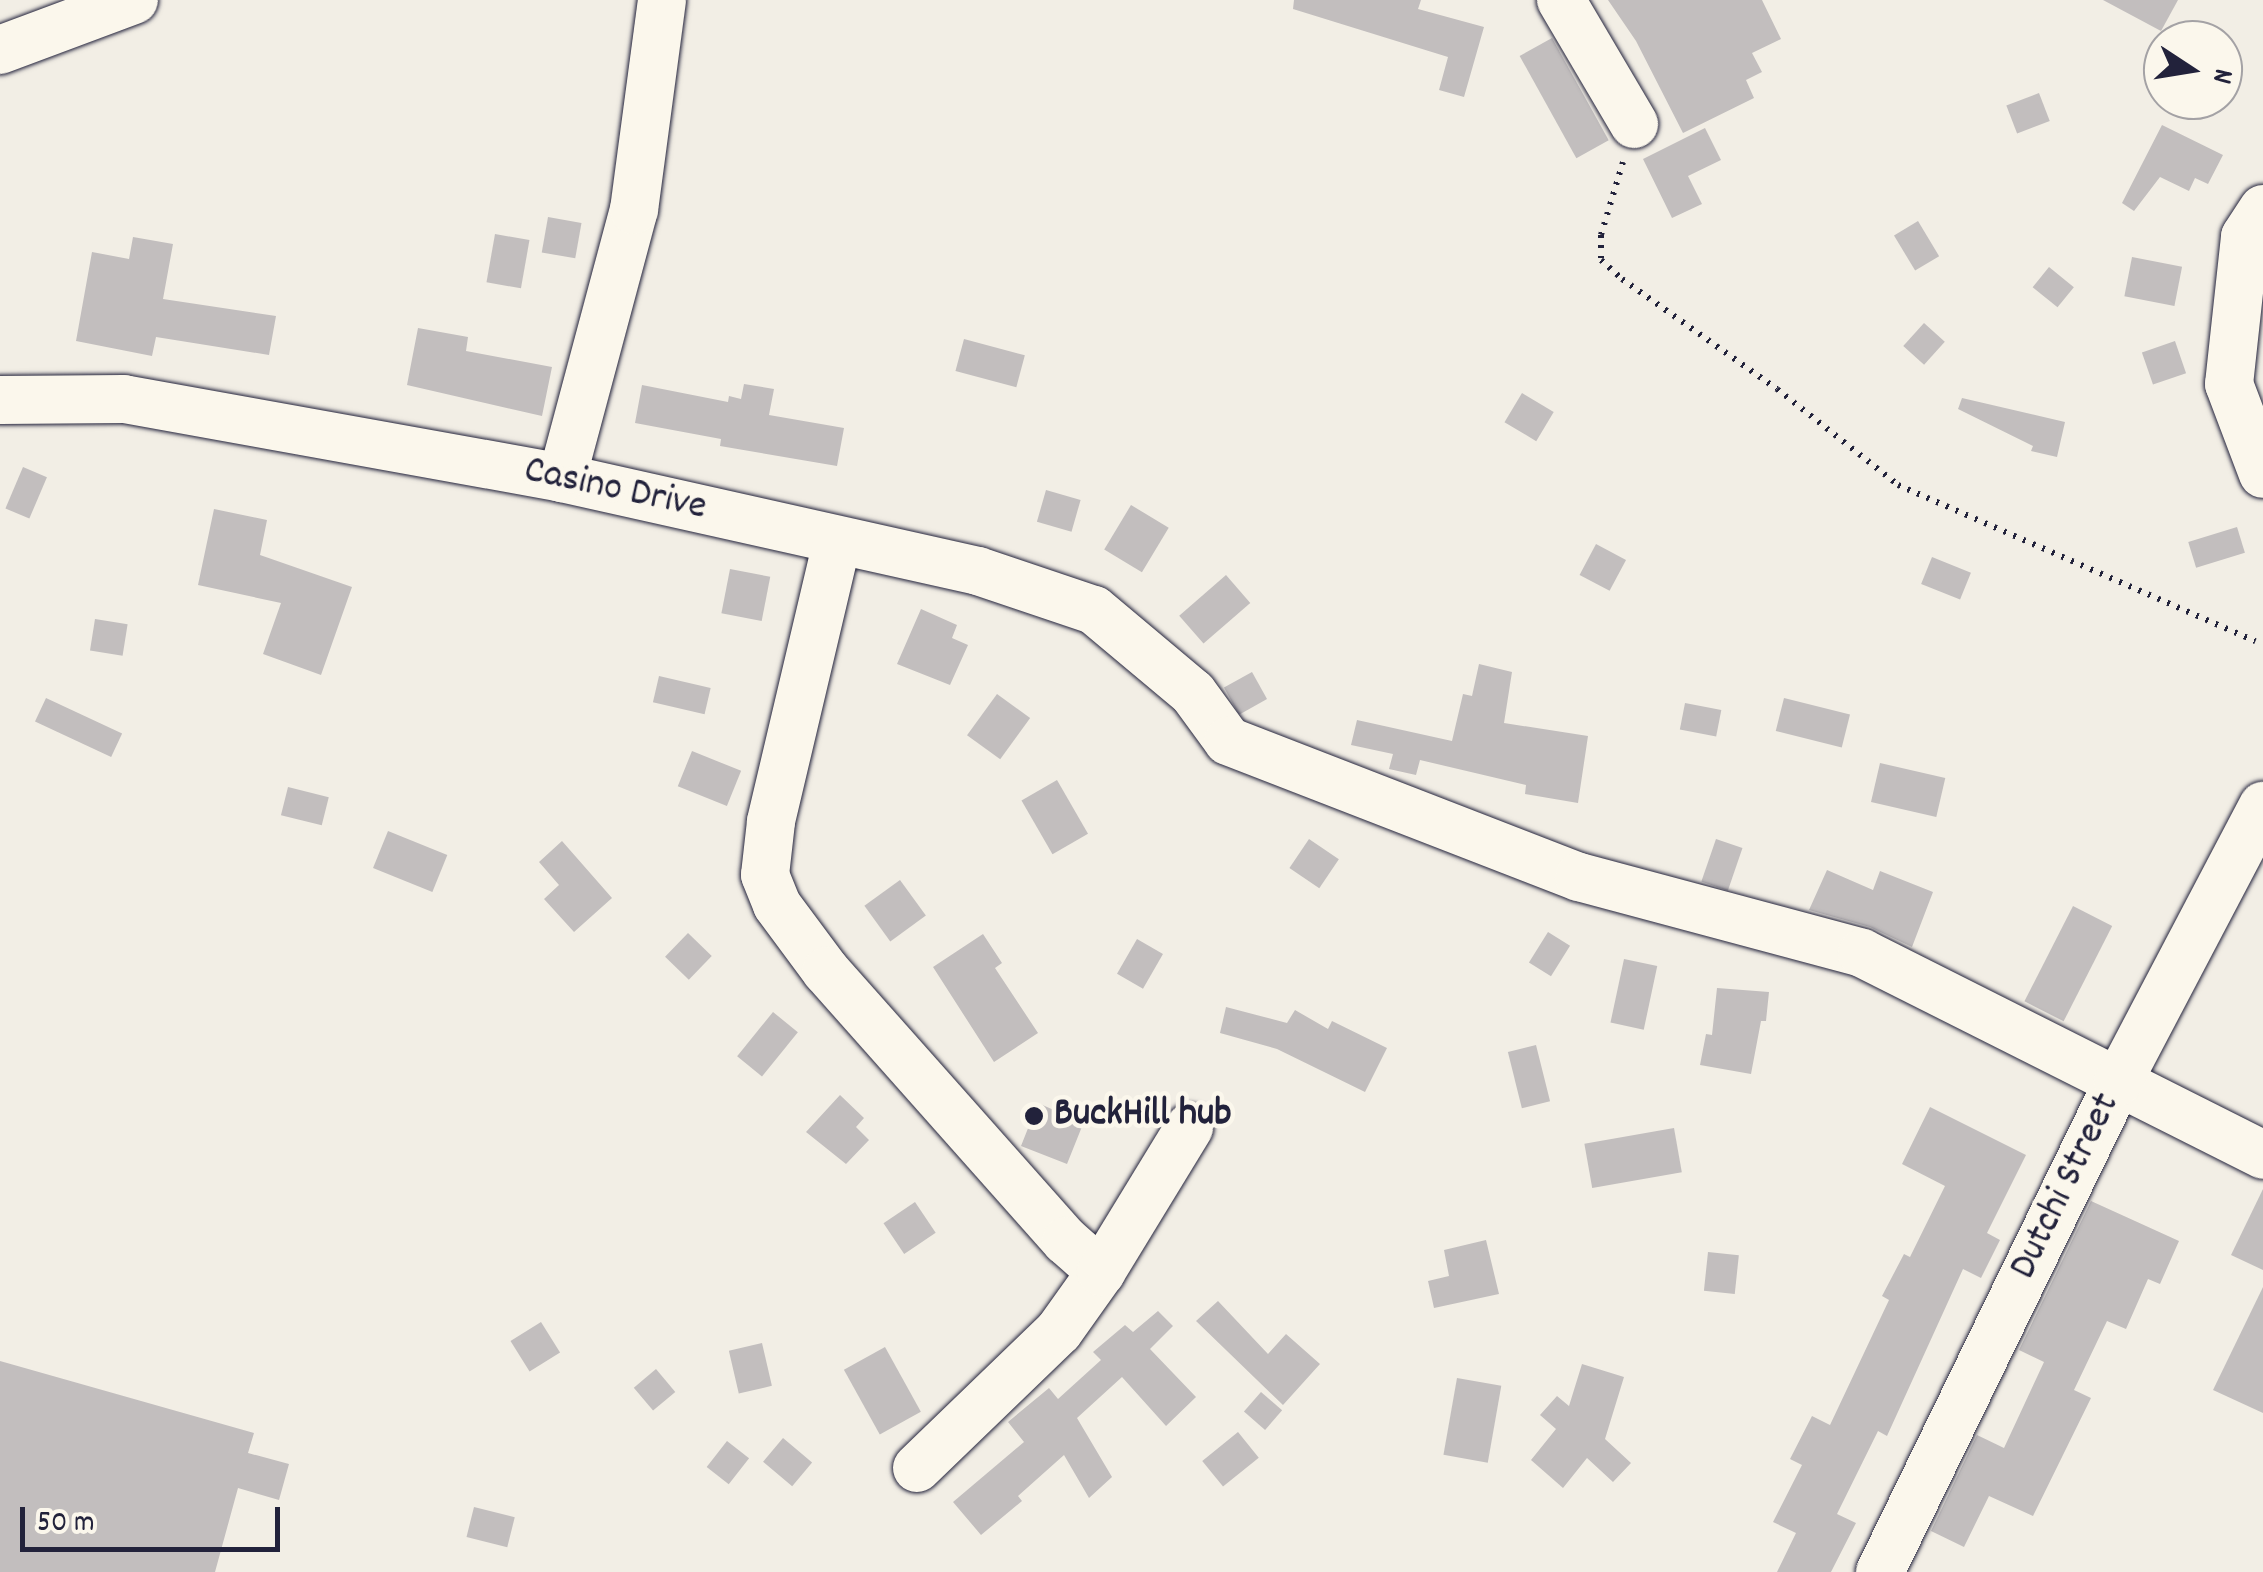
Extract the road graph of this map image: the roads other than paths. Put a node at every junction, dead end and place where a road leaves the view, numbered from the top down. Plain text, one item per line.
1 (134, 0) edge
2 (1561, 0) edge
3 (661, 9) edge
4 (0, 50) edge
5 (1634, 124) road end
6 (2263, 209) edge
7 (0, 400) edge
8 (2263, 474) edge
9 (562, 478) junction
10 (837, 542) junction
11 (2263, 806) edge
12 (2118, 1082) junction
13 (1189, 1128) dead end
14 (2263, 1155) edge
15 (1101, 1272) junction
16 (916, 1468) dead end
17 (1880, 1572) edge

1 - 4 street
2 - 5 street
3 - 9 street
6 - 8 street
7 - 9 street, Casino Drive
9 - 10 street, Casino Drive
10 - 12 street, Casino Drive
10 - 15 street
11 - 12 street, Dutchi Street
12 - 14 street, Casino Drive
12 - 17 street, Dutchi Street
13 - 15 street
15 - 16 street

